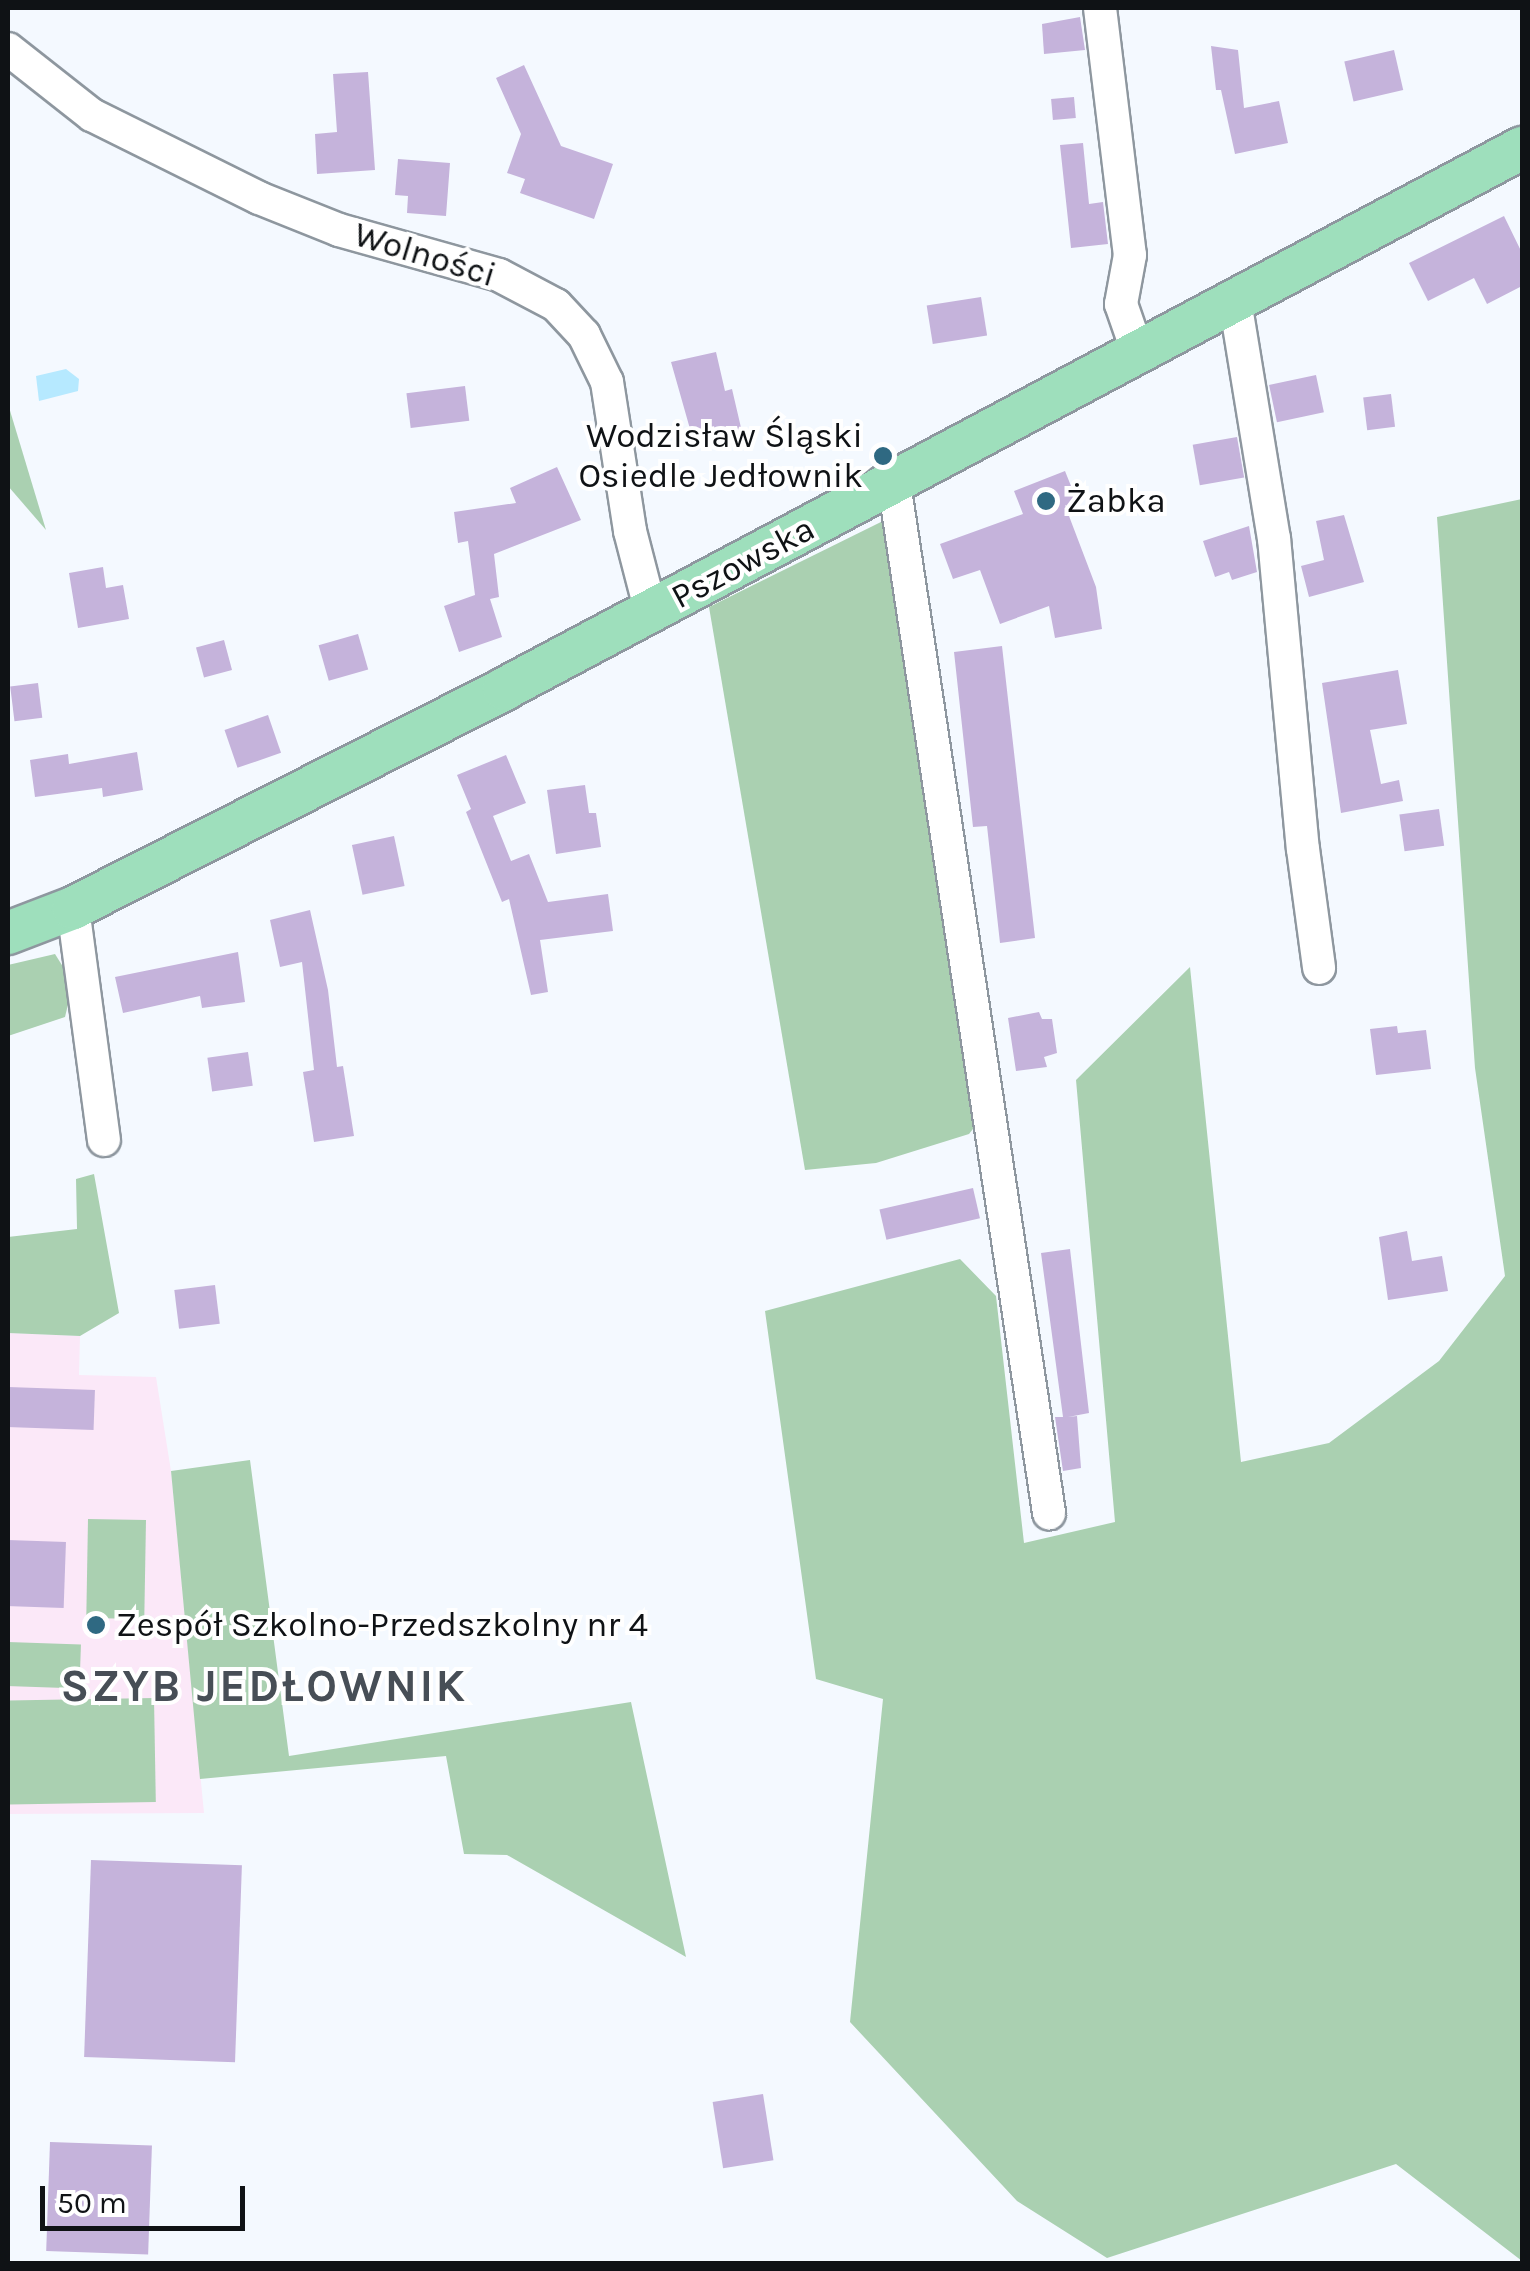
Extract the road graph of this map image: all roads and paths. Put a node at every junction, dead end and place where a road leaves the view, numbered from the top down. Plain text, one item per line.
1 (1100, 8) edge
2 (8, 49) edge
3 (1522, 148) edge
4 (1234, 301) junction
5 (1138, 353) junction
6 (894, 483) junction
7 (650, 612) junction
8 (73, 908) junction
9 (8, 933) edge
10 (1319, 968) dead end
11 (104, 1140) dead end
12 (1049, 1513) dead end

1 - 5 street
2 - 7 street, Wolności
3 - 4 main road, Pszowska
4 - 5 main road, Pszowska
4 - 10 street
5 - 6 main road, Pszowska
6 - 7 main road, Pszowska
6 - 12 street
7 - 8 main road, Pszowska
8 - 9 main road, Pszowska
8 - 11 street

